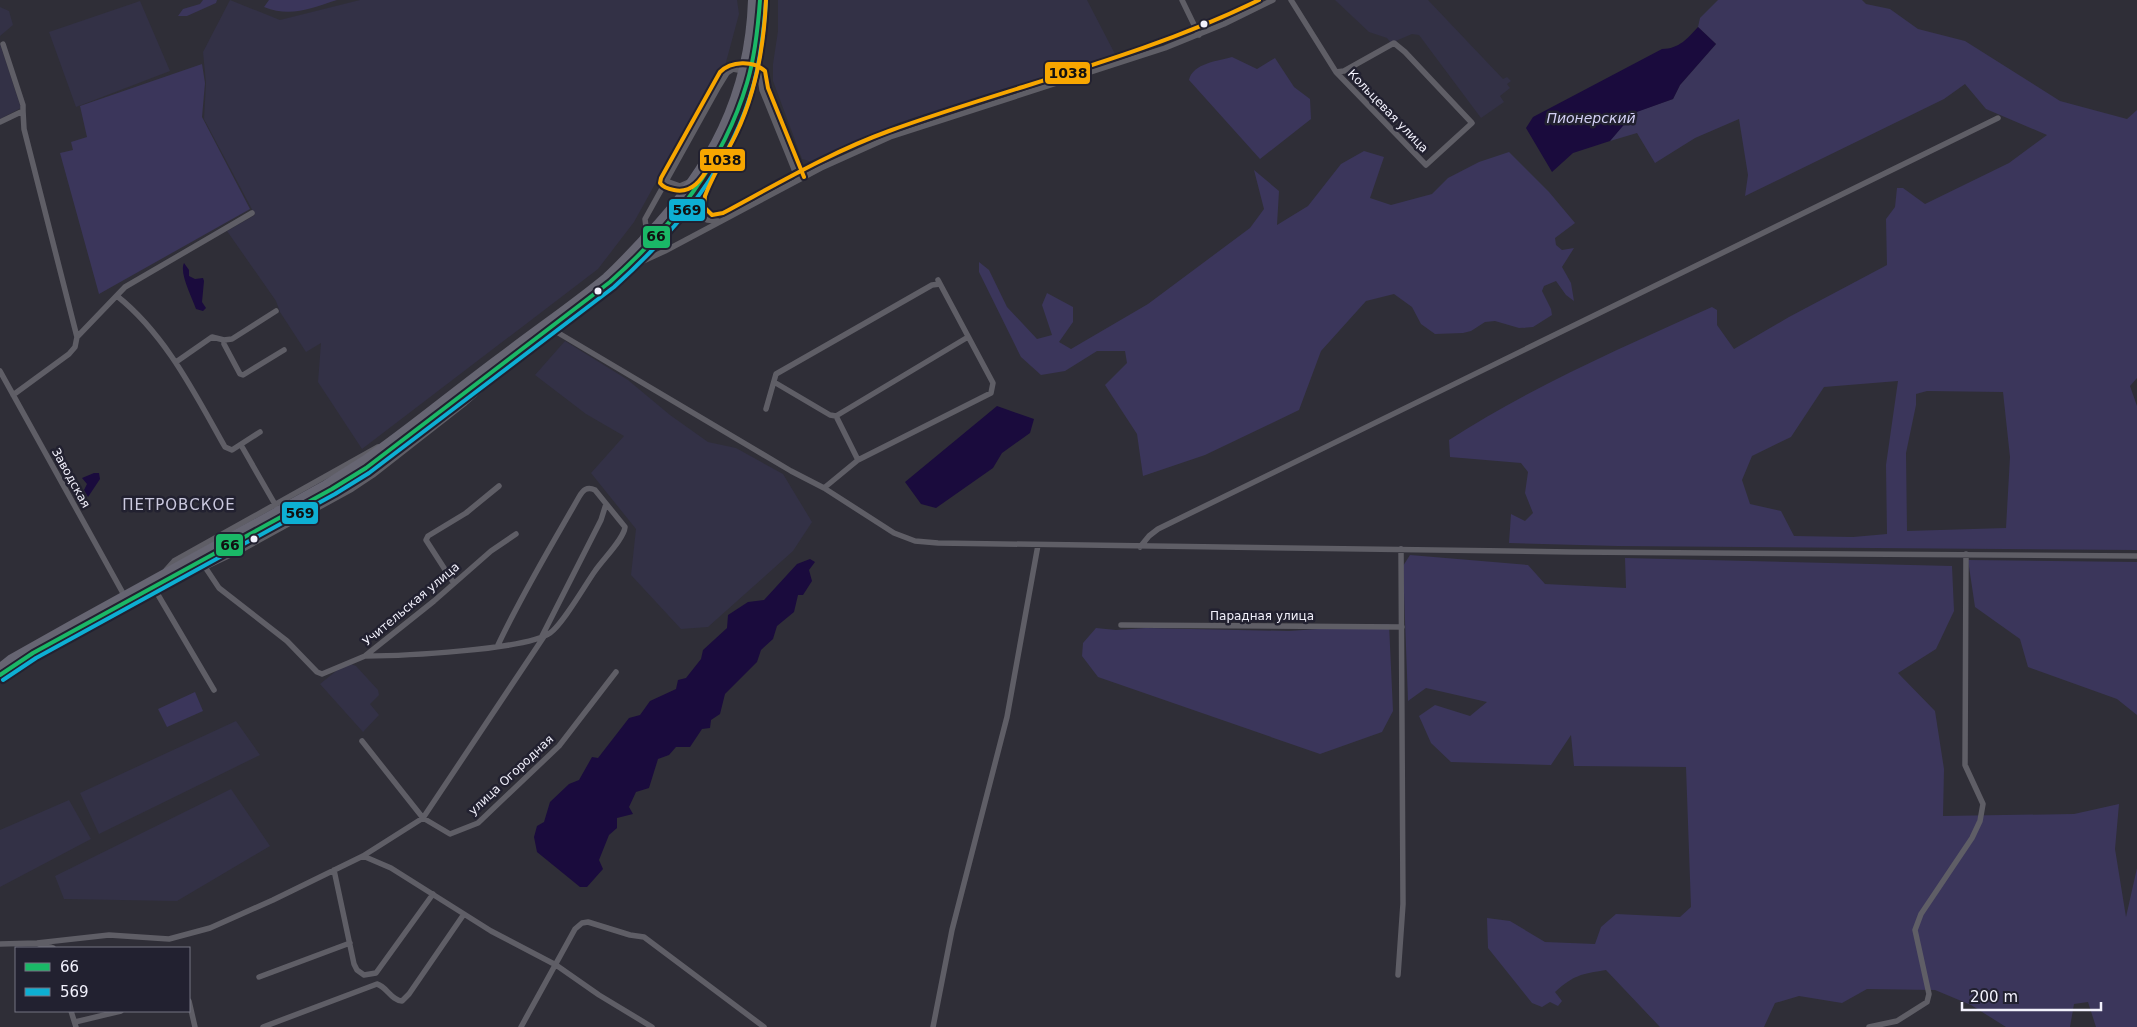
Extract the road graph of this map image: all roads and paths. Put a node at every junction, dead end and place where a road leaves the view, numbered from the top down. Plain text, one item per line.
1 (752, 0) edge
2 (760, 0) edge
3 (1182, 0) edge
4 (1273, 0) edge
5 (1291, 0) edge
6 (1199, 35) junction
7 (3, 44) dead end
8 (1336, 72) junction
9 (23, 111) junction
10 (733, 113) junction
11 (1998, 118) dead end
12 (0, 122) edge
13 (698, 173) junction
14 (798, 179) junction
15 (666, 181) junction
16 (703, 182) junction
17 (252, 213) dead end
18 (725, 219) junction
19 (638, 246) junction
20 (623, 271) junction
21 (117, 296) junction
22 (276, 311) dead end
23 (550, 328) junction
24 (968, 336) junction
25 (77, 337) junction
26 (224, 340) junction
27 (284, 350) dead end
28 (176, 362) junction
29 (504, 363) junction
30 (0, 371) edge
31 (774, 382) junction
32 (13, 395) junction
33 (766, 409) dead end
34 (836, 416) junction
35 (260, 432) dead end
36 (391, 441) junction
37 (241, 445) junction
38 (858, 460) junction
39 (500, 486) dead end
40 (824, 488) junction
41 (606, 504) junction
42 (276, 506) junction
43 (516, 534) dead end
44 (1038, 545) junction
45 (1140, 547) junction
46 (1401, 549) junction
47 (1966, 554) junction
48 (2137, 556) edge
49 (205, 567) junction
50 (186, 570) junction
51 (163, 573) junction
52 (453, 582) junction
53 (154, 588) junction
54 (124, 594) junction
55 (1121, 625) dead end
56 (1402, 627) junction
57 (543, 636) junction
58 (498, 645) junction
59 (365, 656) junction
60 (0, 666) edge
61 (616, 672) dead end
62 (0, 675) edge
63 (214, 690) dead end
64 (362, 740) dead end
65 (424, 818) junction
66 (364, 856) junction
67 (334, 870) junction
68 (433, 894) junction
69 (464, 914) junction
70 (37, 943) junction
71 (350, 943) junction
72 (0, 944) edge
73 (50, 947) edge
74 (556, 965) junction
75 (1398, 975) dead end
76 (258, 978) dead end
77 (190, 1005) edge
78 (72, 1012) edge
79 (118, 1012) edge
80 (76, 1024) edge
81 (267, 1026) edge
82 (195, 1027) edge
83 (521, 1027) edge
84 (652, 1027) edge
85 (764, 1027) edge
86 (933, 1027) edge
87 (1869, 1027) edge

1 - 10 highway
2 - 10 highway
3 - 6 street
4 - 6 street
5 - 8 street, Кольцевая улица
6 - 14 street
7 - 9 street
8 - 8 street, Кольцевая улица
9 - 12 street
9 - 25 street
10 - 13 highway
10 - 16 highway
11 - 45 street
13 - 15 street
13 - 19 highway
14 - 15 street
14 - 18 street
15 - 19 street
16 - 18 street
16 - 20 highway
17 - 21 street
18 - 20 street
19 - 36 highway
20 - 23 highway
21 - 25 street
21 - 28 street
22 - 26 street
23 - 29 highway
23 - 40 street
24 - 31 street
24 - 34 street
24 - 38 street
25 - 32 street
26 - 27 street
26 - 28 street
28 - 37 street
29 - 49 street
29 - 50 highway
30 - 32 street, Заводская
31 - 33 street
31 - 34 street
32 - 54 street, Заводская
34 - 38 street
35 - 37 street
36 - 42 street
36 - 51 highway
37 - 42 street
38 - 40 street
39 - 52 street
40 - 44 street
41 - 57 street
41 - 57 street
41 - 58 street
42 - 51 street
43 - 52 street, Учительская улица
44 - 45 street
44 - 86 street
45 - 46 street
46 - 47 street
46 - 56 street
47 - 48 street
47 - 87 street
49 - 50 street
49 - 59 street, Учительская улица
50 - 53 highway
51 - 54 highway
52 - 59 street, Учительская улица
53 - 62 highway
53 - 63 street
54 - 60 highway
55 - 56 street, Парадная улица
56 - 75 street
57 - 58 street
57 - 65 street
58 - 59 street
61 - 65 street, улица Огородная
64 - 65 street
65 - 66 street
66 - 67 street
66 - 68 street
67 - 70 street
67 - 71 street
68 - 69 street
68 - 71 street
69 - 74 street
69 - 81 street
70 - 72 street
70 - 73 street
71 - 76 street
74 - 83 street
74 - 84 street
74 - 85 street
77 - 82 street
78 - 80 street
79 - 80 street

